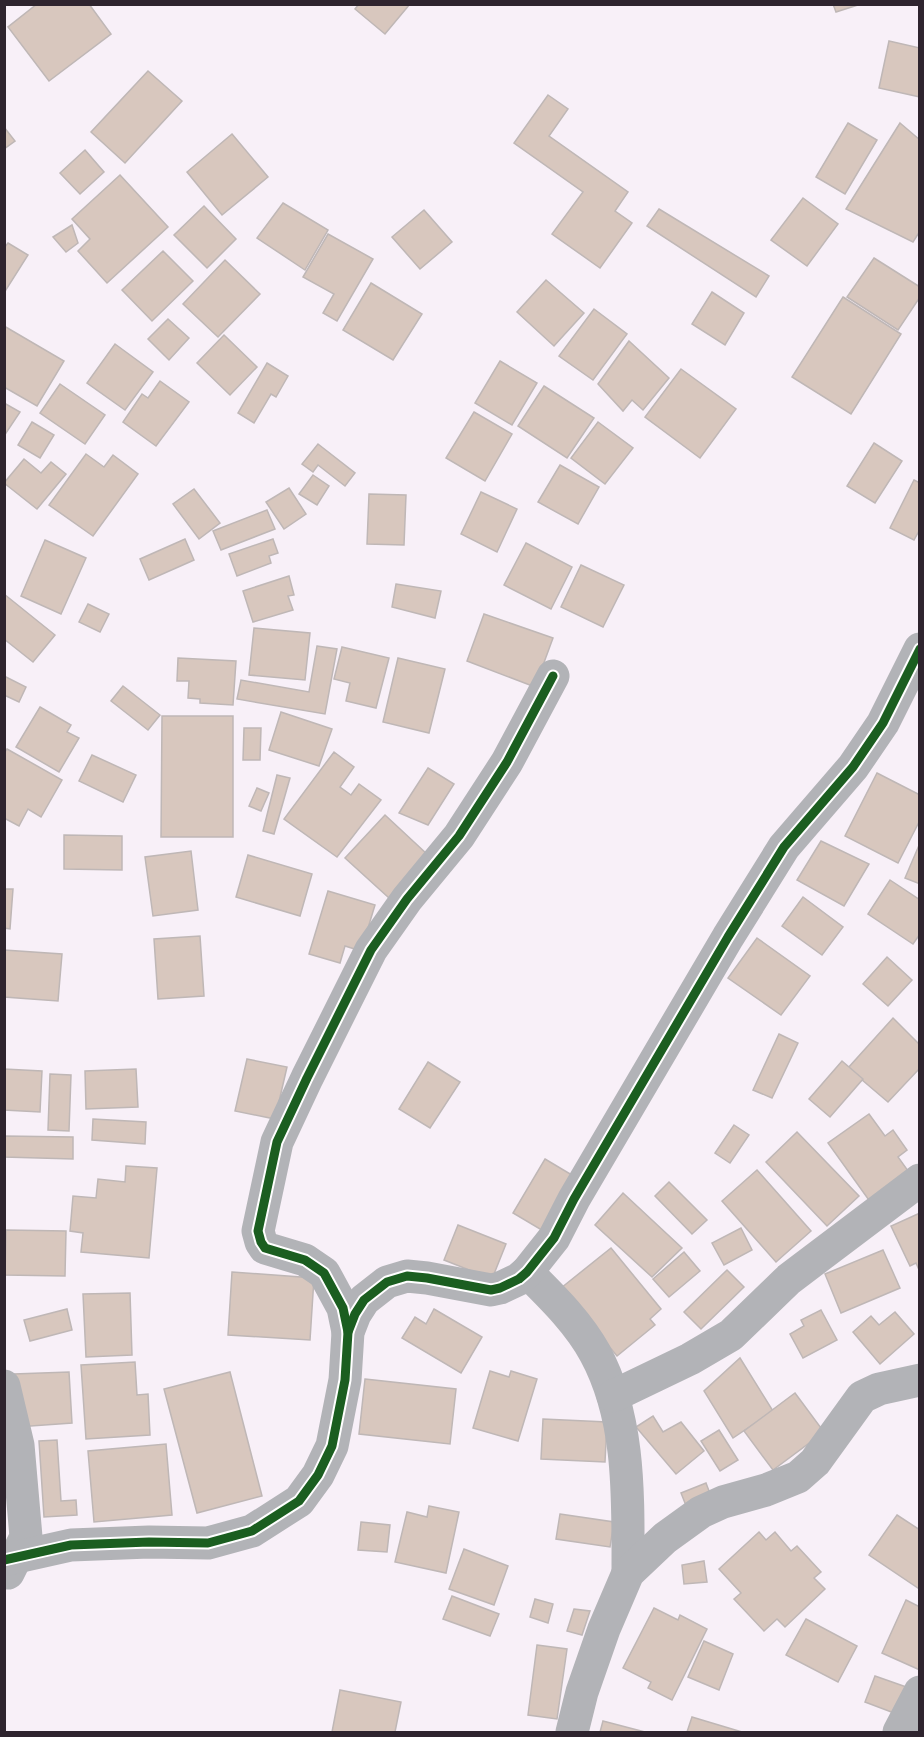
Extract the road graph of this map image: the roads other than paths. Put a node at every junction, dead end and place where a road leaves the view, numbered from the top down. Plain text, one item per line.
1 (920, 649) edge
2 (553, 676) dead end
3 (920, 1180) edge
4 (527, 1272) junction
5 (348, 1332) junction
6 (920, 1380) edge
7 (4, 1386) edge
8 (613, 1396) junction
9 (8, 1566) edge
10 (628, 1573) junction
11 (920, 1692) edge
12 (572, 1732) edge
13 (899, 1732) edge

1 - 4 street
2 - 5 street
3 - 8 street
4 - 5 street
4 - 8 street
5 - 9 street
6 - 10 street
7 - 9 street
8 - 10 street
10 - 12 street
11 - 13 street

